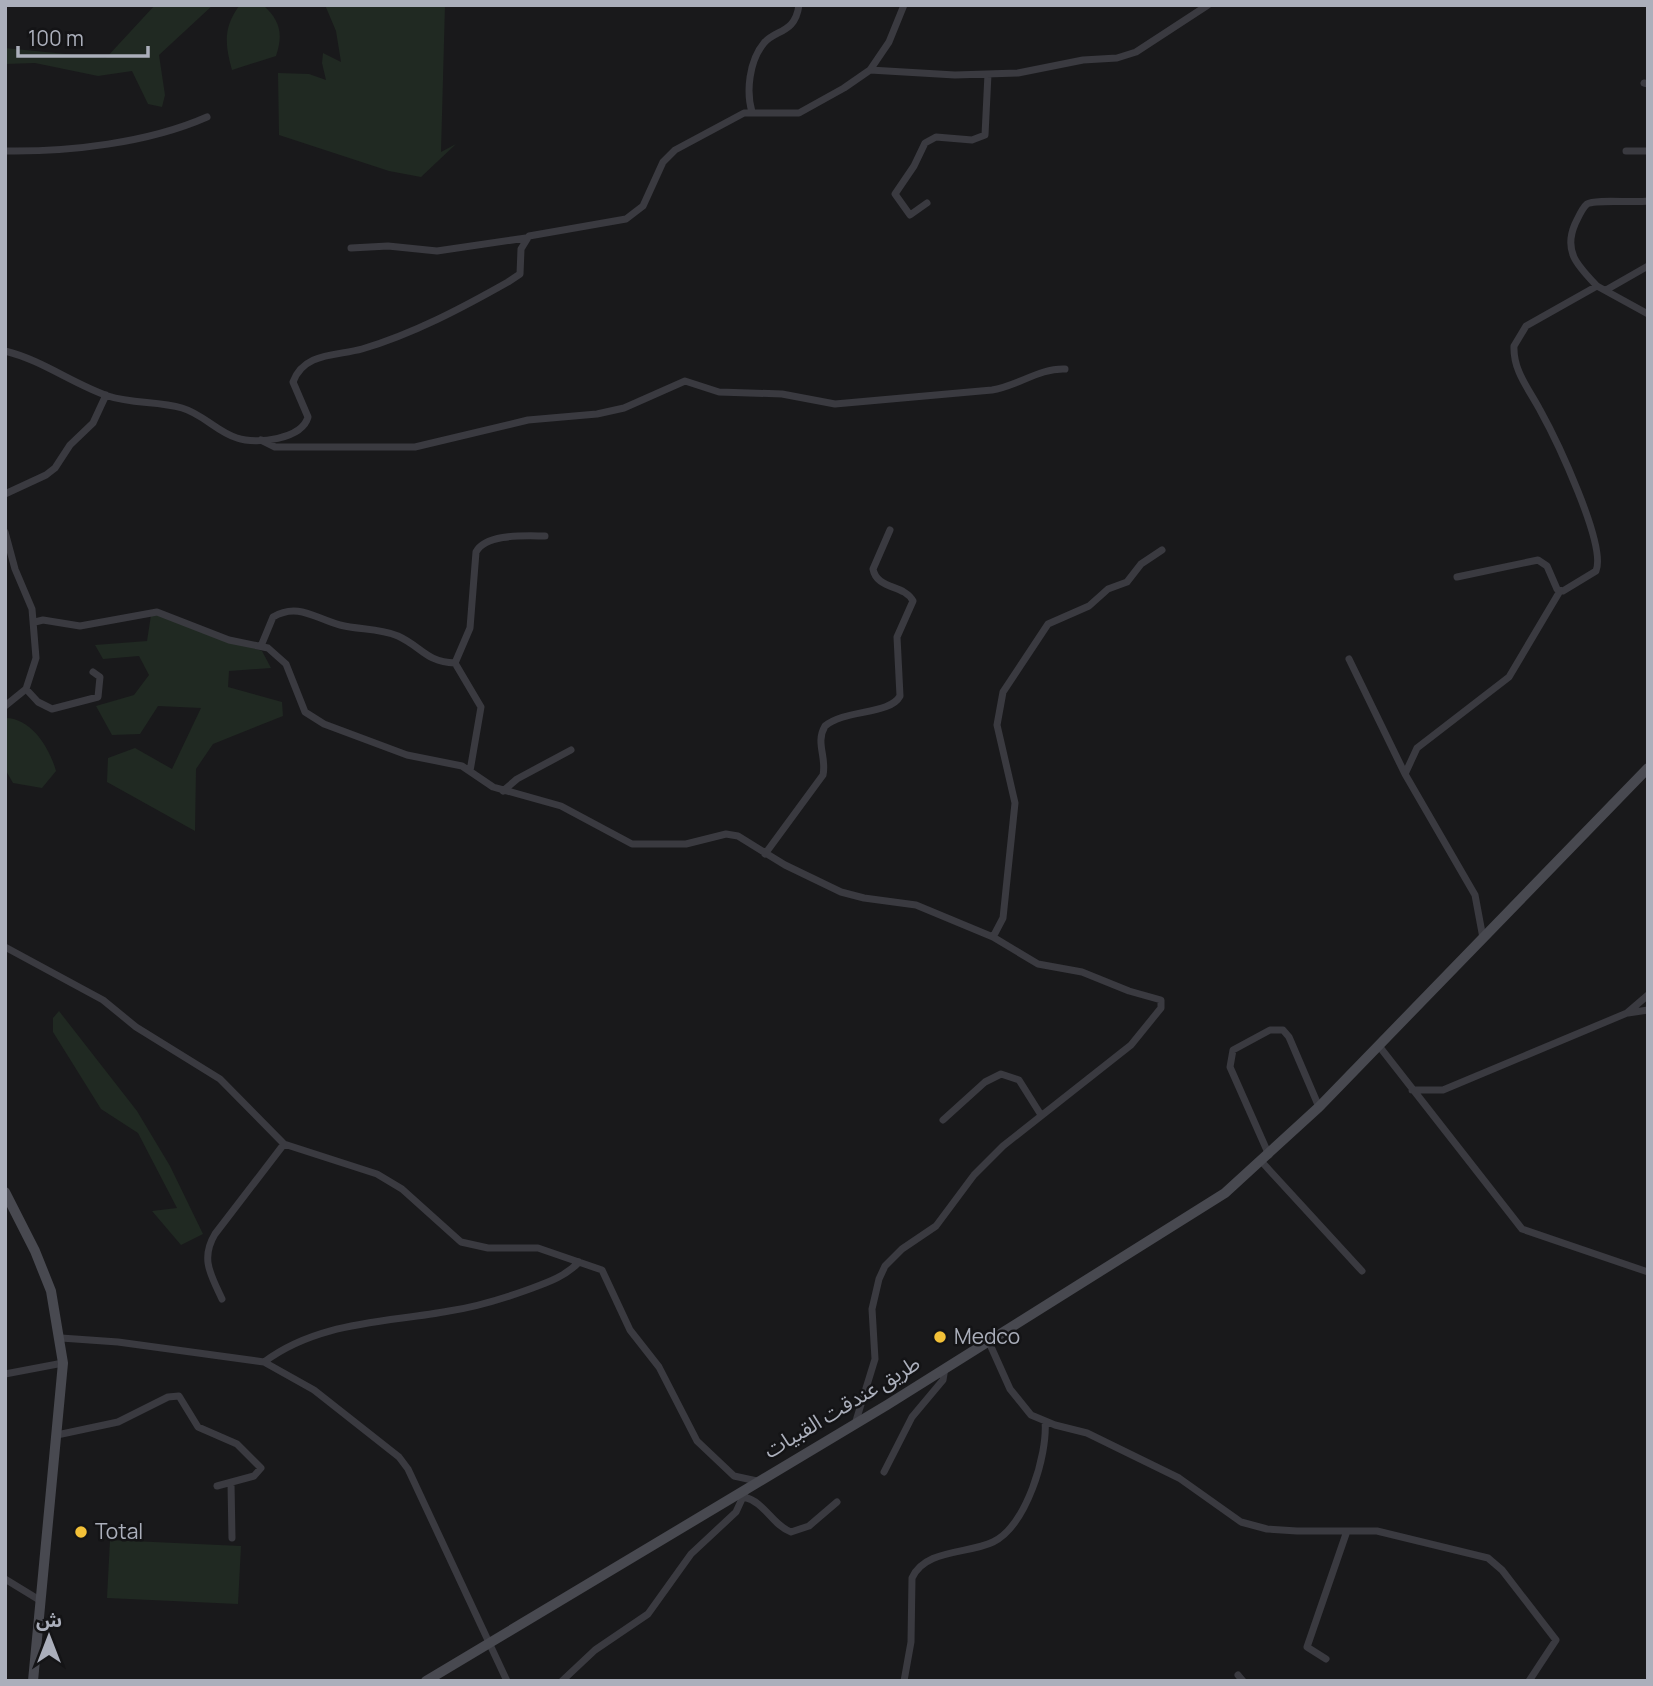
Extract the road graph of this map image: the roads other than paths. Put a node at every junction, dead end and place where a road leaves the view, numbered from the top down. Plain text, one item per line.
1 (799, 5) edge
2 (904, 5) edge
3 (1208, 5) edge
4 (870, 70) junction
5 (988, 74) junction
6 (752, 112) junction
7 (207, 117) dead end
8 (1626, 150) dead end
9 (5, 151) edge
10 (1648, 151) edge
11 (1648, 201) edge
12 (927, 203) dead end
13 (527, 238) junction
14 (351, 248) dead end
15 (1648, 266) edge
16 (1597, 286) junction
17 (1606, 290) junction
18 (1648, 314) edge
19 (5, 351) edge
20 (1065, 369) dead end
21 (106, 395) junction
22 (261, 439) junction
23 (5, 494) edge
24 (890, 530) dead end
25 (5, 532) edge
26 (545, 536) dead end
27 (1162, 550) dead end
28 (1457, 577) dead end
29 (1560, 591) junction
30 (35, 622) junction
31 (261, 646) junction
32 (1349, 659) dead end
33 (455, 663) junction
34 (93, 672) dead end
35 (26, 689) junction
36 (5, 706) edge
37 (571, 750) dead end
38 (1648, 768) edge
39 (470, 771) junction
40 (1405, 774) junction
41 (503, 791) junction
42 (765, 854) junction
43 (993, 937) junction
44 (1483, 938) junction
45 (5, 947) edge
46 (1648, 995) edge
47 (1648, 1010) edge
48 (1627, 1013) junction
49 (1379, 1046) junction
50 (1411, 1090) junction
51 (1319, 1107) junction
52 (1041, 1115) junction
53 (943, 1120) dead end
54 (284, 1144) junction
55 (1265, 1158) junction
56 (5, 1192) edge
57 (579, 1262) junction
58 (1362, 1271) dead end
59 (1648, 1272) edge
60 (222, 1299) dead end
61 (61, 1338) junction
62 (988, 1340) junction
63 (264, 1362) junction
64 (63, 1363) junction
65 (946, 1367) junction
66 (5, 1374) edge
67 (1045, 1421) junction
68 (855, 1424) junction
69 (57, 1435) junction
70 (884, 1472) dead end
71 (757, 1481) junction
72 (231, 1483) junction
73 (217, 1486) dead end
74 (746, 1492) junction
75 (837, 1502) dead end
76 (1347, 1531) junction
77 (232, 1538) dead end
78 (5, 1579) edge
79 (41, 1601) junction
80 (490, 1642) junction
81 (1326, 1659) dead end
82 (33, 1681) edge
83 (426, 1681) edge
84 (507, 1681) edge
85 (562, 1681) edge
86 (904, 1681) edge
87 (1529, 1681) edge

1 - 6 street
2 - 4 street
3 - 5 street
4 - 5 street
4 - 6 street
5 - 12 street
6 - 13 street
7 - 9 street
8 - 10 street
11 - 16 street
13 - 14 street
13 - 22 street
15 - 17 street
16 - 17 street
16 - 29 street
17 - 18 street
19 - 21 street
20 - 22 street
21 - 22 street
21 - 23 street
24 - 42 street
25 - 30 street
26 - 33 street
27 - 43 street
28 - 29 street
29 - 40 street
30 - 31 street
30 - 35 street
31 - 33 street
31 - 39 street
32 - 40 street
33 - 39 street
34 - 35 street
35 - 36 street
37 - 41 street
38 - 44 main road, طريق عندقت القبيات
39 - 41 street
40 - 44 street
41 - 42 street
42 - 43 street
43 - 52 street
44 - 49 main road, طريق عندقت القبيات
45 - 54 street
46 - 48 street
47 - 48 street
48 - 50 street
49 - 50 street
49 - 51 main road, طريق عندقت القبيات
50 - 59 street
51 - 55 main road, طريق عندقت القبيات
51 - 55 street
52 - 53 street
52 - 68 street
54 - 57 street
54 - 60 street
55 - 58 street
55 - 62 main road, طريق عندقت القبيات
56 - 61 main road
57 - 63 street
57 - 71 street
61 - 63 street
61 - 64 main road
62 - 65 main road, طريق عندقت القبيات
62 - 67 street
63 - 80 street
64 - 66 street
64 - 69 main road
65 - 68 main road, طريق عندقت القبيات
65 - 70 street
67 - 76 street
67 - 86 street
68 - 71 main road, طريق عندقت القبيات
69 - 72 street
69 - 79 main road
71 - 74 main road, طريق عندقت القبيات
72 - 73 street
72 - 77 street
74 - 75 street
74 - 80 main road, طريق عندقت القبيات
74 - 85 street
76 - 81 street
76 - 87 street
78 - 79 street
79 - 82 main road
80 - 83 main road, طريق عندقت القبيات
80 - 84 street

